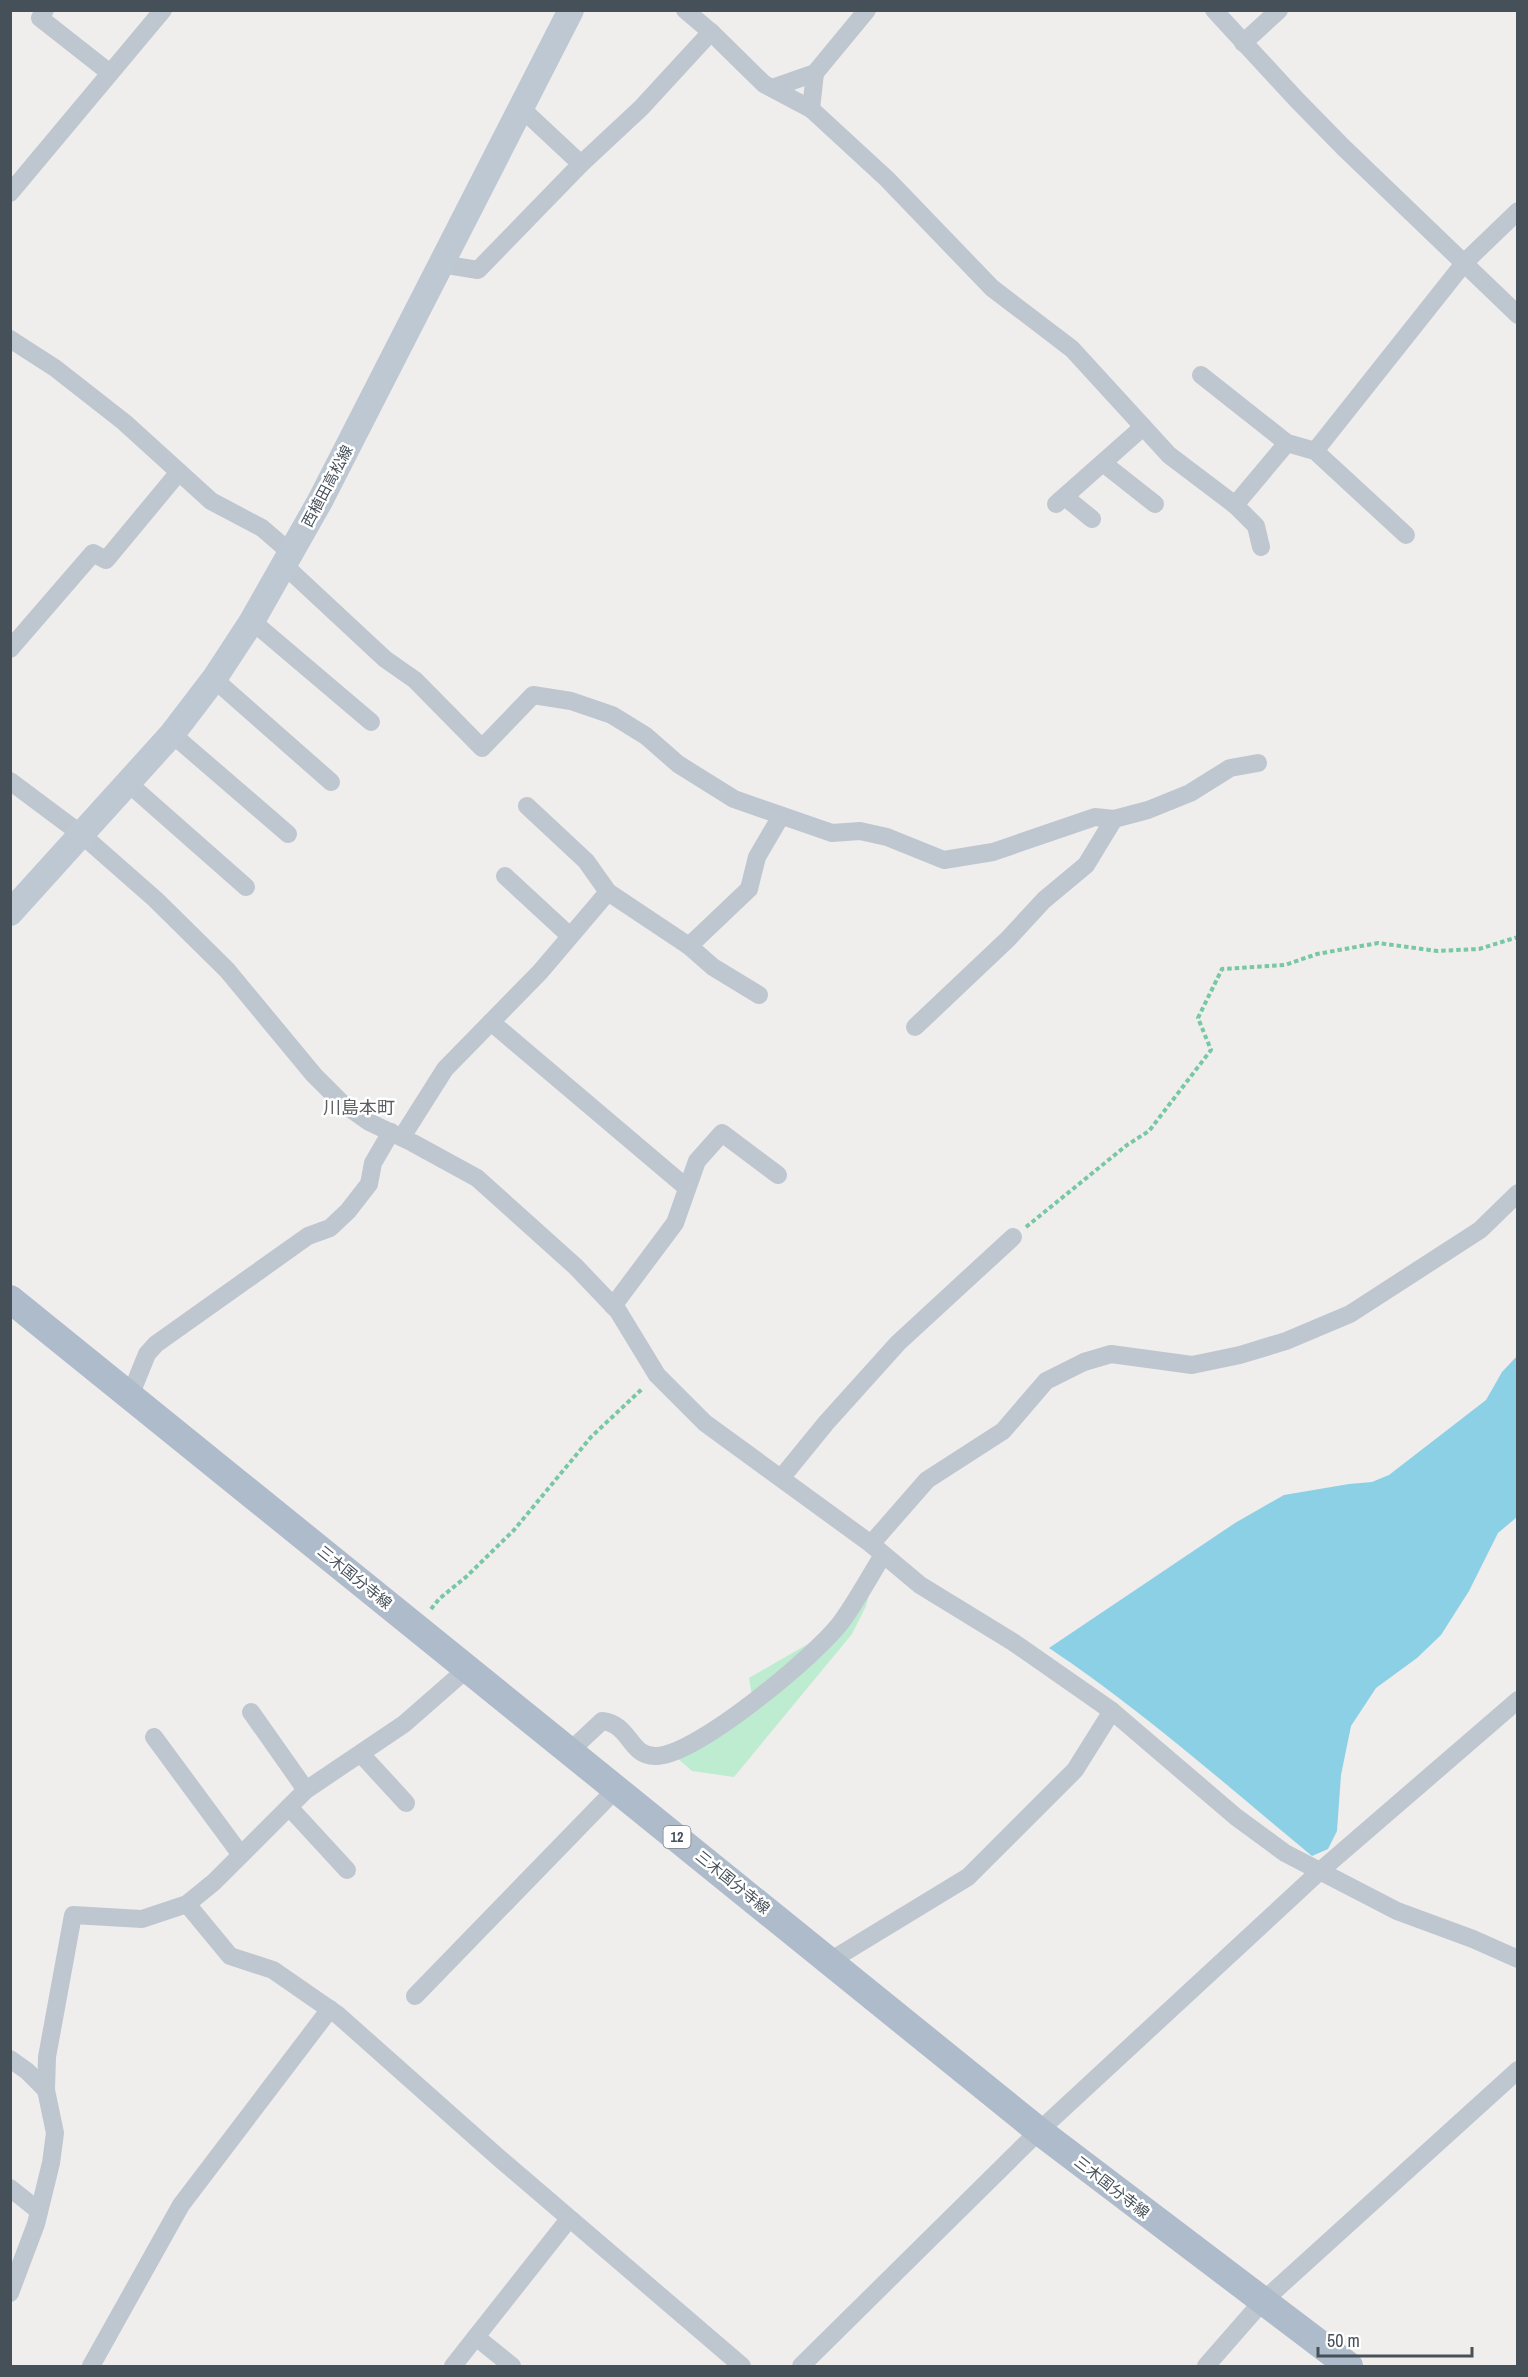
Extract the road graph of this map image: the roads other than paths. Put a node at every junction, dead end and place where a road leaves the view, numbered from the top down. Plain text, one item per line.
1 (45, 10) edge
2 (163, 10) edge
3 (571, 10) edge
4 (685, 10) edge
5 (867, 10) edge
6 (1214, 10) edge
7 (1279, 10) edge
8 (711, 32) junction
9 (1243, 43) junction
10 (110, 73) junction
11 (815, 73) junction
12 (772, 88) junction
13 (521, 108) junction
14 (811, 109) junction
15 (581, 164) junction
16 (10, 193) edge
17 (1518, 211) edge
18 (1465, 262) junction
19 (441, 264) junction
20 (1518, 315) edge
21 (10, 339) edge
22 (1201, 375) dead end
23 (1143, 427) junction
24 (1287, 443) junction
25 (1315, 451) junction
26 (1103, 463) junction
27 (179, 472) junction
28 (1155, 504) dead end
29 (1235, 505) junction
30 (1092, 519) dead end
31 (1406, 535) dead end
32 (1261, 547) dead end
33 (287, 559) junction
34 (252, 621) junction
35 (10, 649) edge
36 (214, 679) junction
37 (371, 722) dead end
38 (172, 734) junction
39 (1258, 763) dead end
40 (10, 781) edge
41 (331, 782) dead end
42 (128, 783) junction
43 (527, 806) dead end
44 (781, 816) junction
45 (1114, 819) junction
46 (81, 834) junction
47 (288, 834) dead end
48 (505, 876) dead end
49 (246, 886) dead end
50 (608, 892) junction
51 (10, 913) edge
52 (570, 936) junction
53 (689, 946) junction
54 (759, 995) dead end
55 (490, 1022) junction
56 (915, 1027) dead end
57 (397, 1135) junction
58 (778, 1175) dead end
59 (687, 1188) junction
60 (1518, 1193) edge
61 (1013, 1237) road end
62 (10, 1299) edge
63 (613, 1306) junction
64 (130, 1396) junction
65 (782, 1477) junction
66 (877, 1549) junction
67 (468, 1668) junction
68 (1518, 1700) edge
69 (1112, 1711) junction
70 (251, 1712) dead end
71 (154, 1737) dead end
72 (570, 1751) junction
73 (361, 1754) junction
74 (616, 1788) junction
75 (306, 1790) junction
76 (406, 1803) dead end
77 (289, 1807) junction
78 (241, 1855) junction
79 (347, 1870) dead end
80 (1320, 1871) junction
81 (187, 1904) junction
82 (1518, 1959) edge
83 (830, 1961) junction
84 (415, 1996) dead end
85 (330, 2009) junction
86 (10, 2060) edge
87 (1518, 2070) edge
88 (46, 2090) junction
89 (1039, 2131) junction
90 (10, 2188) edge
91 (39, 2211) junction
92 (569, 2218) junction
93 (10, 2293) edge
94 (1262, 2302) junction
95 (476, 2337) junction
96 (91, 2367) edge
97 (453, 2367) edge
98 (512, 2367) edge
99 (742, 2367) edge
100 (801, 2367) edge
101 (1206, 2367) edge
102 (1349, 2367) edge

1 - 10 street
2 - 10 street
3 - 13 main road, 西植田高松線
4 - 8 street
5 - 11 street
6 - 9 street
7 - 9 street
8 - 12 street
8 - 15 street
9 - 18 street
10 - 16 street
11 - 12 street
11 - 14 street
12 - 14 street
13 - 15 street
13 - 19 main road, 西植田高松線
14 - 23 street
15 - 19 street
17 - 18 street
18 - 20 street
18 - 25 street
19 - 33 main road, 西植田高松線
21 - 27 street
22 - 24 street
23 - 26 street
23 - 29 street
24 - 25 street
24 - 29 street
25 - 31 street
26 - 28 street
26 - 30 street
27 - 33 street
27 - 35 street
29 - 32 street
33 - 34 main road, 西植田高松線
33 - 44 street
34 - 36 main road, 西植田高松線
34 - 37 street
36 - 38 main road, 西植田高松線
36 - 41 street
38 - 42 main road, 西植田高松線
38 - 47 street
39 - 45 street
40 - 46 street
42 - 46 main road, 西植田高松線
42 - 49 street
43 - 50 street
44 - 45 street
44 - 53 street
45 - 56 street
46 - 51 main road, 西植田高松線
46 - 57 street
48 - 52 street
50 - 52 street
50 - 53 street
52 - 55 street
53 - 54 street
55 - 57 street
55 - 59 street
57 - 63 street
57 - 64 street
58 - 59 street
59 - 63 street
60 - 66 street
61 - 65 street
62 - 64 main road, 三木国分寺線 / 12
63 - 65 street
64 - 67 main road, 三木国分寺線 / 12
65 - 66 street
66 - 69 street
66 - 72 street
67 - 72 main road, 三木国分寺線 / 12
67 - 73 street
68 - 80 street
69 - 80 street
69 - 83 street
70 - 75 street
71 - 78 street
72 - 74 main road, 三木国分寺線 / 12
73 - 75 street
73 - 76 street
74 - 83 main road, 三木国分寺線 / 12
74 - 84 street
75 - 77 street
77 - 78 street
77 - 79 street
78 - 81 street
80 - 82 street
80 - 89 street
81 - 85 street
81 - 88 street
83 - 89 main road, 三木国分寺線 / 12
85 - 92 street
85 - 96 street
86 - 88 street
87 - 94 street
88 - 91 street
89 - 94 main road, 三木国分寺線 / 12
89 - 100 street
90 - 91 street
91 - 93 street
92 - 95 street
92 - 99 street
94 - 101 street
94 - 102 main road, 三木国分寺線 / 12
95 - 97 street
95 - 98 street

